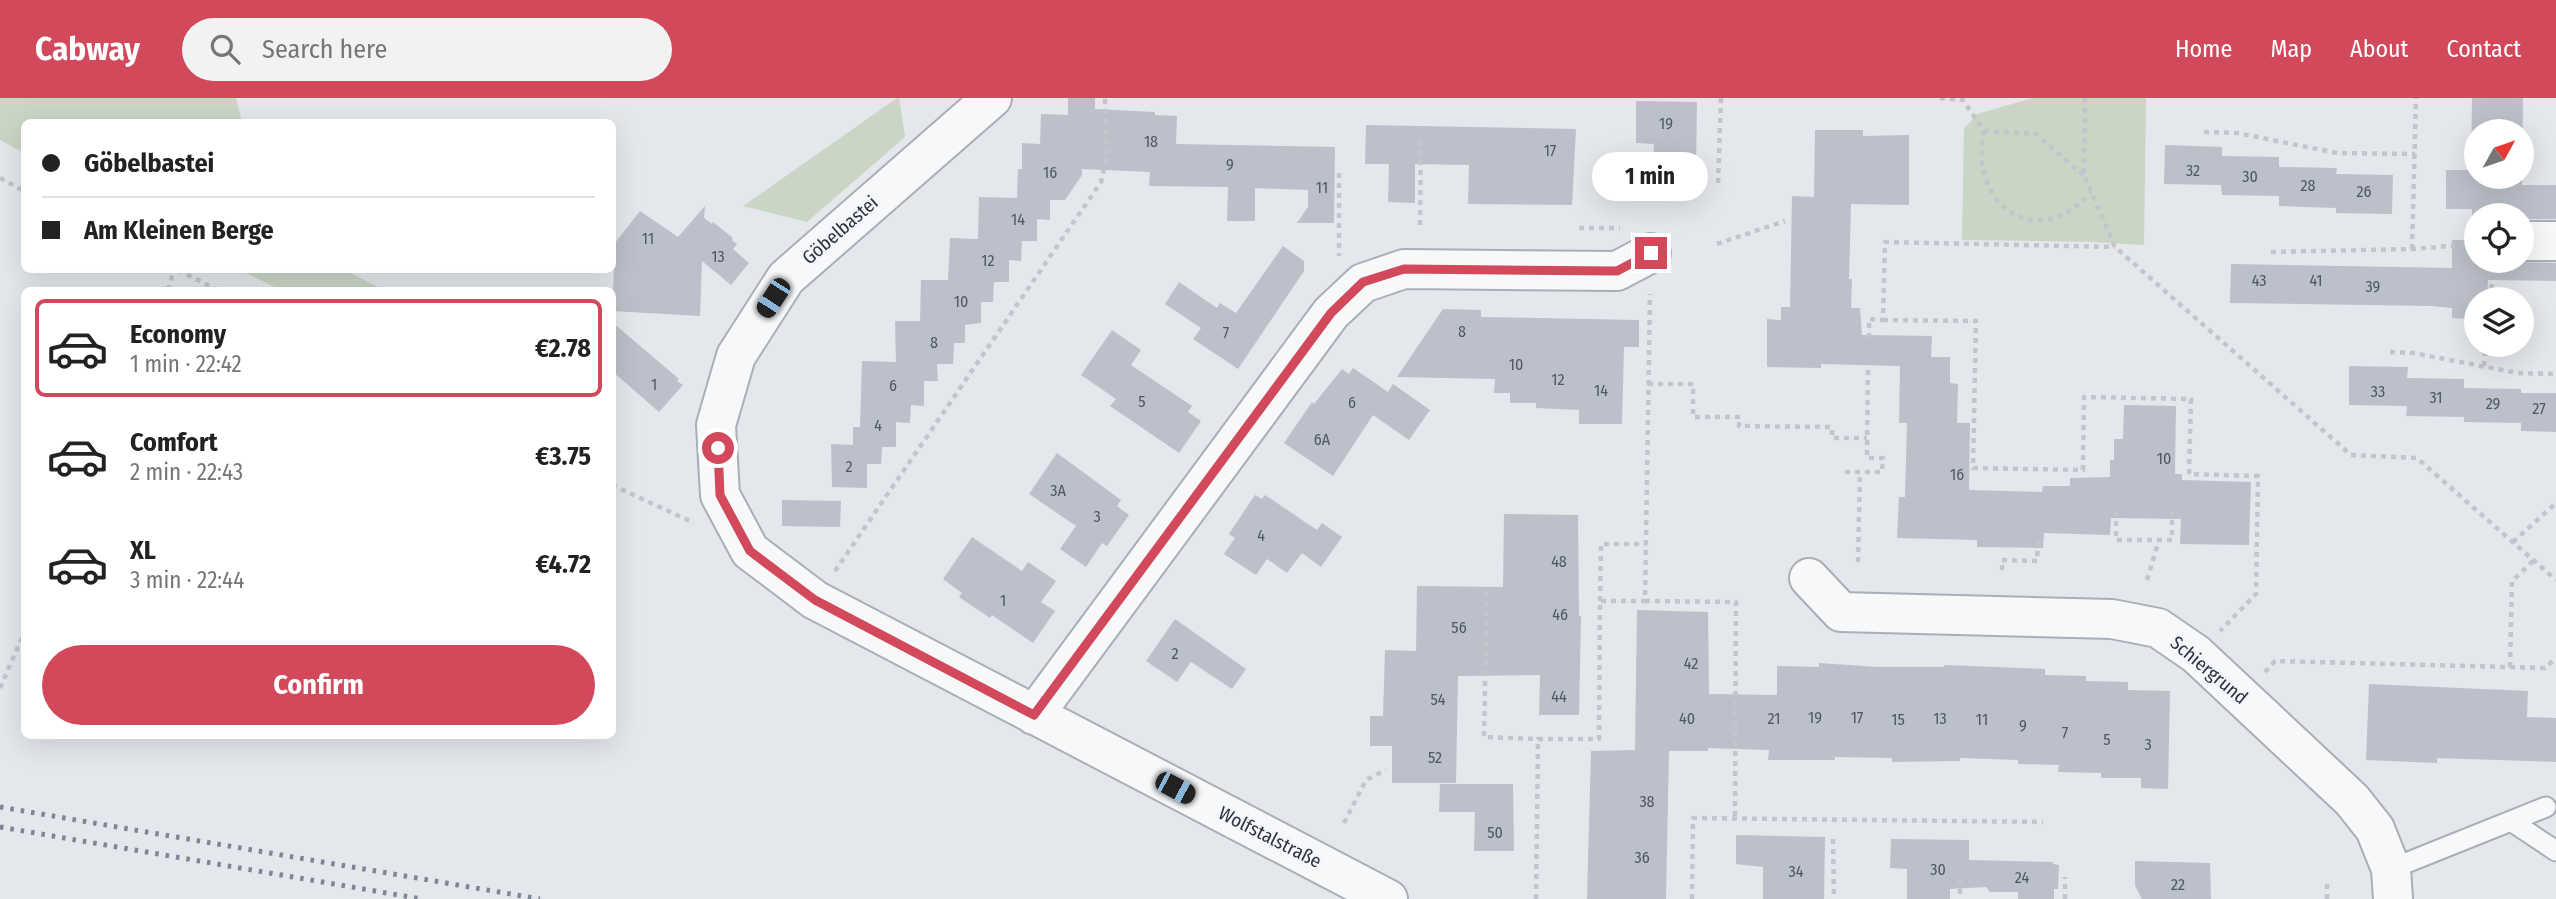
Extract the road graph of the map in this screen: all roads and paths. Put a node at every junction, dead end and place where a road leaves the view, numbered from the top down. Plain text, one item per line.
1 (992, 98) edge
2 (1105, 98) edge
3 (1721, 98) edge
4 (1940, 98) edge
5 (2085, 98) edge
6 (2416, 98) edge
7 (1984, 131) junction
8 (2204, 132) dead end
9 (1421, 133) dead end
10 (2414, 154) junction
11 (1339, 173) dead end
12 (2084, 175) junction
13 (0, 178) edge
14 (1718, 183) dead end
15 (21, 189) edge
16 (2091, 192) junction
17 (1785, 221) dead end
18 (1420, 225) dead end
19 (2534, 241) edge
20 (2556, 241) edge
21 (1717, 244) dead end
22 (2464, 245) edge
23 (2115, 247) junction
24 (2412, 249) junction
25 (2272, 252) dead end
26 (1651, 253) joint
27 (1339, 265) dead end
28 (182, 273) edge
29 (212, 287) edge
30 (1883, 320) junction
31 (1869, 338) dead end
32 (2390, 352) dead end
33 (2485, 357) edge
34 (1868, 365) dead end
35 (2484, 366) junction
36 (2556, 374) edge
37 (1648, 384) junction
38 (1867, 438) junction
39 (1844, 472) dead end
40 (1860, 472) junction
41 (616, 487) edge
42 (2556, 503) edge
43 (2116, 511) dead end
44 (2172, 512) dead end
45 (703, 528) dead end
46 (2038, 540) dead end
47 (2160, 540) junction
48 (2513, 542) junction
49 (1646, 544) junction
50 (750, 551) joint
51 (2534, 560) junction
52 (1858, 562) dead end
53 (2001, 570) dead end
54 (1809, 578) dead end
55 (2147, 580) dead end
56 (2556, 580) edge
57 (827, 582) dead end
58 (1487, 591) dead end
59 (1601, 601) junction
60 (1646, 601) junction
61 (2216, 636) dead end
62 (21, 640) edge
63 (2556, 659) edge
64 (2275, 661) dead end
65 (2510, 667) junction
66 (0, 688) edge
67 (1034, 715) junction
68 (1538, 739) junction
69 (1386, 770) dead end
70 (2546, 807) dead end
71 (1735, 818) junction
72 (2511, 821) junction
73 (2043, 822) dead end
74 (1344, 823) dead end
75 (1833, 839) dead end
76 (2556, 851) edge
77 (2065, 877) dead end
78 (1960, 879) dead end
79 (2328, 884) dead end
80 (2392, 884) edge
81 (1388, 899) edge
82 (1536, 899) edge
83 (1692, 899) edge
84 (1834, 899) edge
85 (1960, 899) edge
86 (2065, 899) edge
87 (2327, 899) edge

1 - 50 street, Göbelbastei
2 - 57 path
3 - 14 path
4 - 7 path
5 - 12 path
6 - 10 path
7 - 12 path
7 - 16 path
8 - 10 path
9 - 18 path
10 - 24 path
11 - 27 path
12 - 16 path
13 - 15 path
16 - 23 path
17 - 21 path
19 - 20 street
22 - 24 path
23 - 30 path
23 - 48 path
24 - 25 path
26 - 37 path
26 - 67 street
28 - 29 path
30 - 31 path
30 - 61 path
32 - 35 path
33 - 35 path
34 - 38 path
35 - 36 path
37 - 38 path
37 - 49 path
38 - 40 path
39 - 40 path
40 - 52 path
41 - 45 path
42 - 48 path
43 - 47 path
44 - 47 path
46 - 53 path
47 - 55 path
48 - 51 path
49 - 59 path
49 - 60 path
50 - 67 street, Wolfstalstraße
51 - 56 path
51 - 65 path
54 - 80 street, Schiergrund
58 - 68 path
59 - 60 path
59 - 68 path
60 - 71 path
62 - 66 path
63 - 65 path
64 - 65 path
67 - 81 street, Wolfstalstraße
68 - 82 path
69 - 74 path
70 - 72 lane
71 - 73 path
71 - 83 path
72 - 76 lane
72 - 80 lane
75 - 84 path
77 - 86 path
78 - 85 path
79 - 87 path

